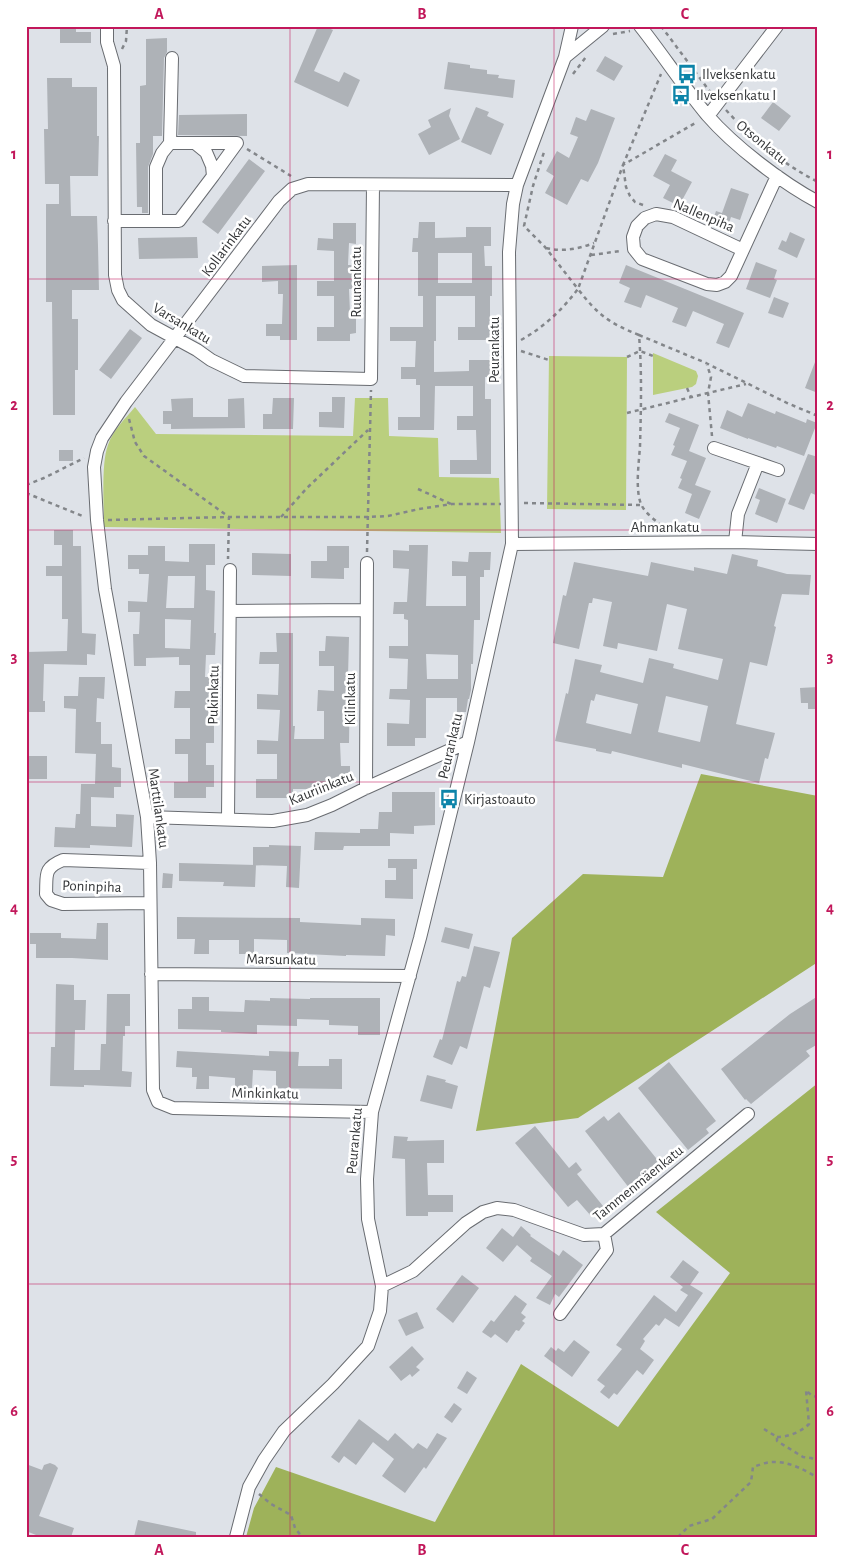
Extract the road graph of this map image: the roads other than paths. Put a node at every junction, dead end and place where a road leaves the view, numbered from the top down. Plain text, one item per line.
1 (108, 26) edge
2 (572, 26) edge
3 (777, 26) edge
4 (641, 28) edge
5 (605, 32) edge
6 (565, 57) junction
7 (172, 58) dead end
8 (708, 116) junction
9 (170, 143) junction
10 (195, 143) junction
11 (213, 176) junction
12 (777, 176) junction
13 (373, 185) junction
14 (517, 185) junction
15 (818, 202) edge
16 (114, 221) junction
17 (156, 221) junction
18 (743, 250) junction
19 (176, 338) junction
20 (371, 379) joint
21 (714, 448) road end
22 (758, 463) junction
23 (778, 470) dead end
24 (96, 520) joint
25 (735, 542) junction
26 (512, 544) junction
27 (818, 544) edge
28 (367, 563) road end
29 (230, 570) road end
30 (366, 610) junction
31 (230, 611) junction
32 (468, 742) junction
33 (366, 788) junction
34 (147, 817) junction
35 (228, 820) junction
36 (150, 863) junction
37 (150, 903) junction
38 (151, 974) junction
39 (410, 976) junction
40 (158, 1102) joint
41 (372, 1112) junction
42 (748, 1114) dead end
43 (604, 1234) junction
44 (382, 1286) junction
45 (560, 1314) dead end
46 (236, 1537) edge

1 - 16 street, Varsankatu
2 - 6 street, Peurankatu
3 - 8 street
4 - 8 street, Otsonkatu
5 - 6 street
6 - 14 street, Peurankatu
7 - 9 street
8 - 12 street, Otsonkatu
9 - 10 street
9 - 17 street
10 - 11 street
10 - 11 street
11 - 17 street
12 - 15 street, Otsonkatu
12 - 18 street, Nallenpiha
13 - 14 street, Kollarinkatu
13 - 19 street, Kollarinkatu
13 - 20 street, Ruunankatu
14 - 26 street, Peurankatu
16 - 17 street
16 - 19 street, Varsankatu
18 - 18 street, Nallenpiha
19 - 20 street, Varsankatu
19 - 24 street, Kollarinkatu
21 - 22 street
22 - 23 street
22 - 25 street
24 - 34 street, Marttilankatu
25 - 26 street, Ahmankatu
25 - 27 street, Ahmankatu
26 - 32 street, Peurankatu
28 - 30 street, Kilinkatu
29 - 31 street, Pukinkatu
30 - 31 street
30 - 33 street, Kilinkatu
31 - 35 street, Pukinkatu
32 - 33 street, Kauriinkatu
32 - 39 street, Peurankatu
33 - 35 street, Kauriinkatu
34 - 35 street, Kauriinkatu
34 - 36 street, Marttilankatu
36 - 37 street, Marttilankatu
36 - 37 street, Poninpiha
37 - 38 street, Marttilankatu
38 - 39 street, Marsunkatu
38 - 40 street, Marttilankatu
39 - 41 street, Peurankatu
40 - 41 street, Minkinkatu
41 - 44 street, Peurankatu
42 - 43 street, Tammenmäenkatu
43 - 44 street, Tammenmäenkatu
43 - 45 street
44 - 46 street, Peurankatu

